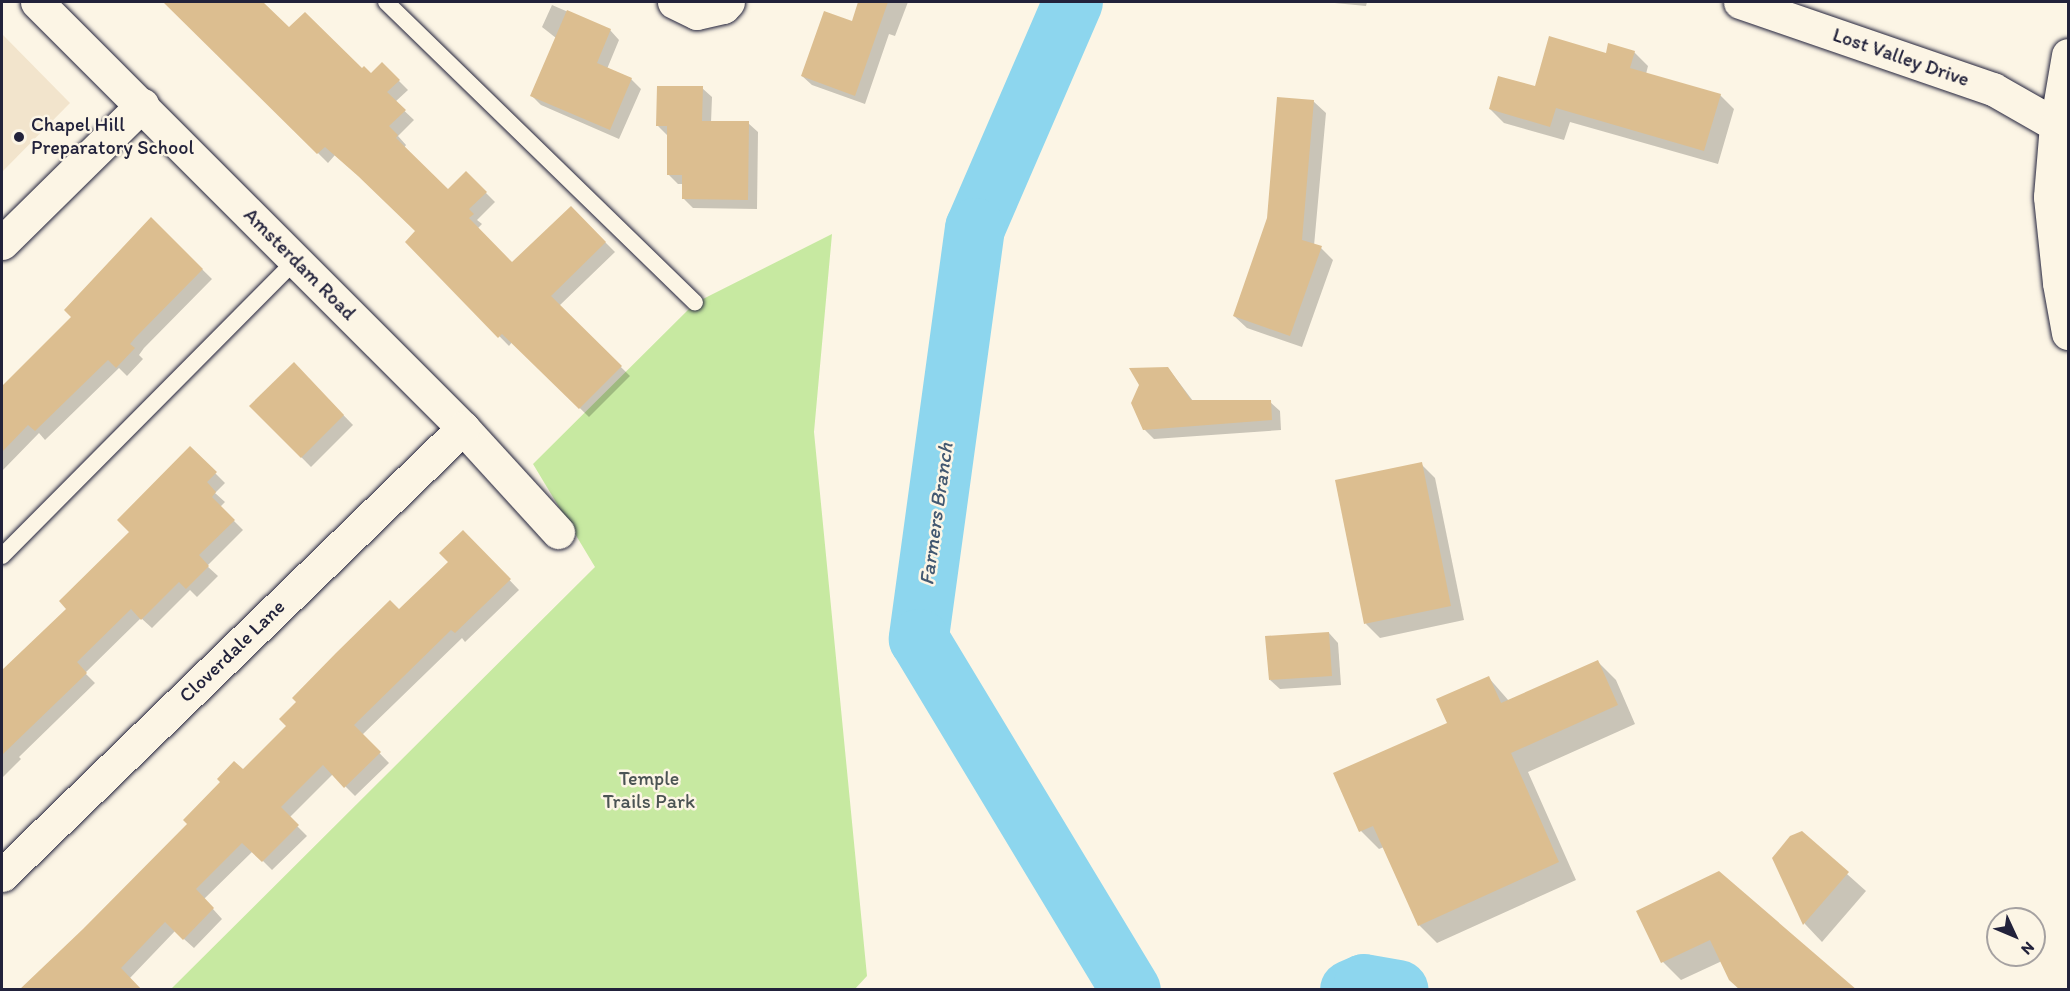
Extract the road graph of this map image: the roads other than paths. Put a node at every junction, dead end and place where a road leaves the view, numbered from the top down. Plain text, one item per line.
1 (37, 2) edge
2 (386, 2) edge
3 (674, 2) edge
4 (728, 2) edge
5 (1740, 2) edge
6 (2068, 55) edge
7 (142, 105) junction
8 (2056, 125) junction
9 (2, 243) edge
10 (296, 260) junction
11 (695, 303) dead end
12 (2068, 333) edge
13 (464, 428) junction
14 (558, 532) dead end
15 (2, 556) edge
16 (2, 874) edge

1 - 7 street, Amsterdam Road
2 - 11 lane
3 - 4 street
5 - 8 street, Lost Valley Drive
6 - 8 street
7 - 9 street
7 - 10 street, Amsterdam Road
8 - 12 street
10 - 13 street, Amsterdam Road
10 - 15 lane
13 - 14 street, Amsterdam Road
13 - 16 street, Cloverdale Lane

